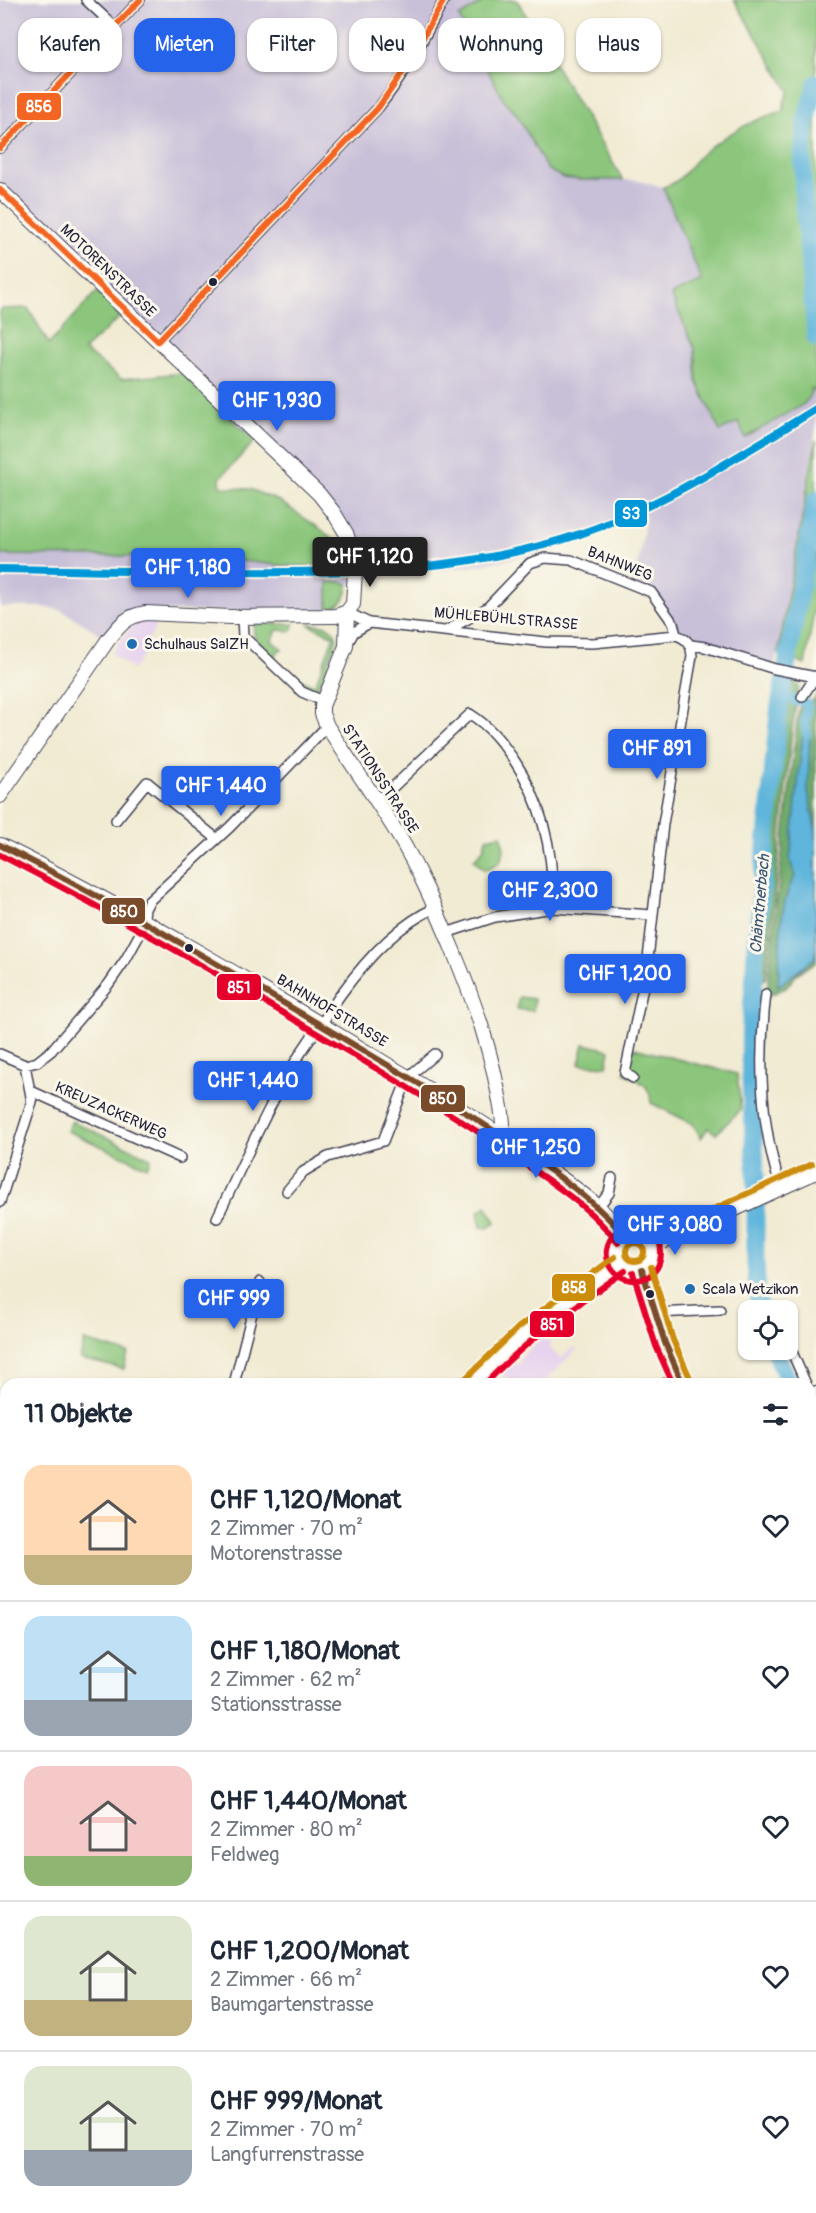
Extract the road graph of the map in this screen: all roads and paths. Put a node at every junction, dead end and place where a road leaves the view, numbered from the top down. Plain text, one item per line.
1 (86, 0) edge
2 (140, 0) edge
3 (444, 0) edge
4 (105, 18) edge
5 (122, 19) edge
6 (72, 72) edge
7 (0, 148) edge
8 (0, 190) edge
9 (158, 341) junction
10 (347, 612) junction
11 (242, 617) junction
12 (369, 624) junction
13 (446, 631) junction
14 (676, 635) junction
15 (691, 645) junction
16 (346, 646) junction
17 (816, 676) edge
18 (802, 697) dead end
19 (323, 701) junction
20 (327, 726) junction
21 (0, 796) edge
22 (376, 800) junction
23 (116, 820) dead end
24 (217, 839) junction
25 (0, 845) edge
26 (435, 908) junction
27 (553, 908) junction
28 (652, 915) junction
29 (144, 920) junction
30 (446, 933) junction
31 (766, 994) dead end
32 (319, 1023) junction
33 (0, 1054) edge
34 (435, 1054) dead end
35 (25, 1065) junction
36 (408, 1077) junction
37 (633, 1078) dead end
38 (31, 1091) junction
39 (499, 1134) junction
40 (180, 1158) dead end
41 (816, 1172) edge
42 (612, 1178) dead end
43 (287, 1191) dead end
44 (775, 1191) junction
45 (0, 1202) edge
46 (599, 1206) junction
47 (217, 1218) dead end
48 (624, 1237) junction
49 (652, 1247) junction
50 (620, 1264) junction
51 (642, 1270) junction
52 (260, 1282) dead end
53 (720, 1310) dead end
54 (656, 1313) junction
55 (795, 1360) edge
56 (236, 1378) edge
57 (479, 1378) edge
58 (679, 1378) edge
59 (803, 1378) edge

1 - 4 street
2 - 5 street
3 - 9 street
6 - 7 street
8 - 9 street, MOTORENSTRASSE
9 - 10 street, MOTORENSTRASSE
10 - 11 street
10 - 12 street, MÜHLEBÜHLSTRASSE
10 - 16 street, MOTORENSTRASSE
11 - 19 street
11 - 21 street
12 - 13 street, MÜHLEBÜHLSTRASSE
12 - 16 street
13 - 14 street, MÜHLEBÜHLSTRASSE
13 - 14 street, BAHNWEG
14 - 15 street
15 - 17 street
15 - 28 street
16 - 19 street, MOTORENSTRASSE
17 - 18 street
19 - 20 street, STATIONSSTRASSE
20 - 22 street, STATIONSSTRASSE
20 - 24 street
22 - 26 street, STATIONSSTRASSE
22 - 27 street
23 - 24 street
24 - 29 street
25 - 29 street, BAHNHOFSTRASSE
26 - 30 street, STATIONSSTRASSE
26 - 32 street
27 - 28 street
27 - 30 street
28 - 37 street
29 - 32 street, BAHNHOFSTRASSE
29 - 35 street
30 - 39 street, STATIONSSTRASSE
31 - 44 street
32 - 36 street, BAHNHOFSTRASSE
32 - 47 street
33 - 35 street
34 - 36 street
35 - 38 street
36 - 39 street, BAHNHOFSTRASSE
36 - 43 street
38 - 40 street, KREUZACKERWEG
38 - 45 street
39 - 46 street, BAHNHOFSTRASSE
41 - 44 street
42 - 46 street
44 - 49 street
46 - 48 street, BAHNHOFSTRASSE
48 - 49 street
48 - 50 street
49 - 51 street
50 - 51 street
50 - 57 street
51 - 54 street
52 - 56 street
53 - 54 street
54 - 58 street
55 - 59 street

